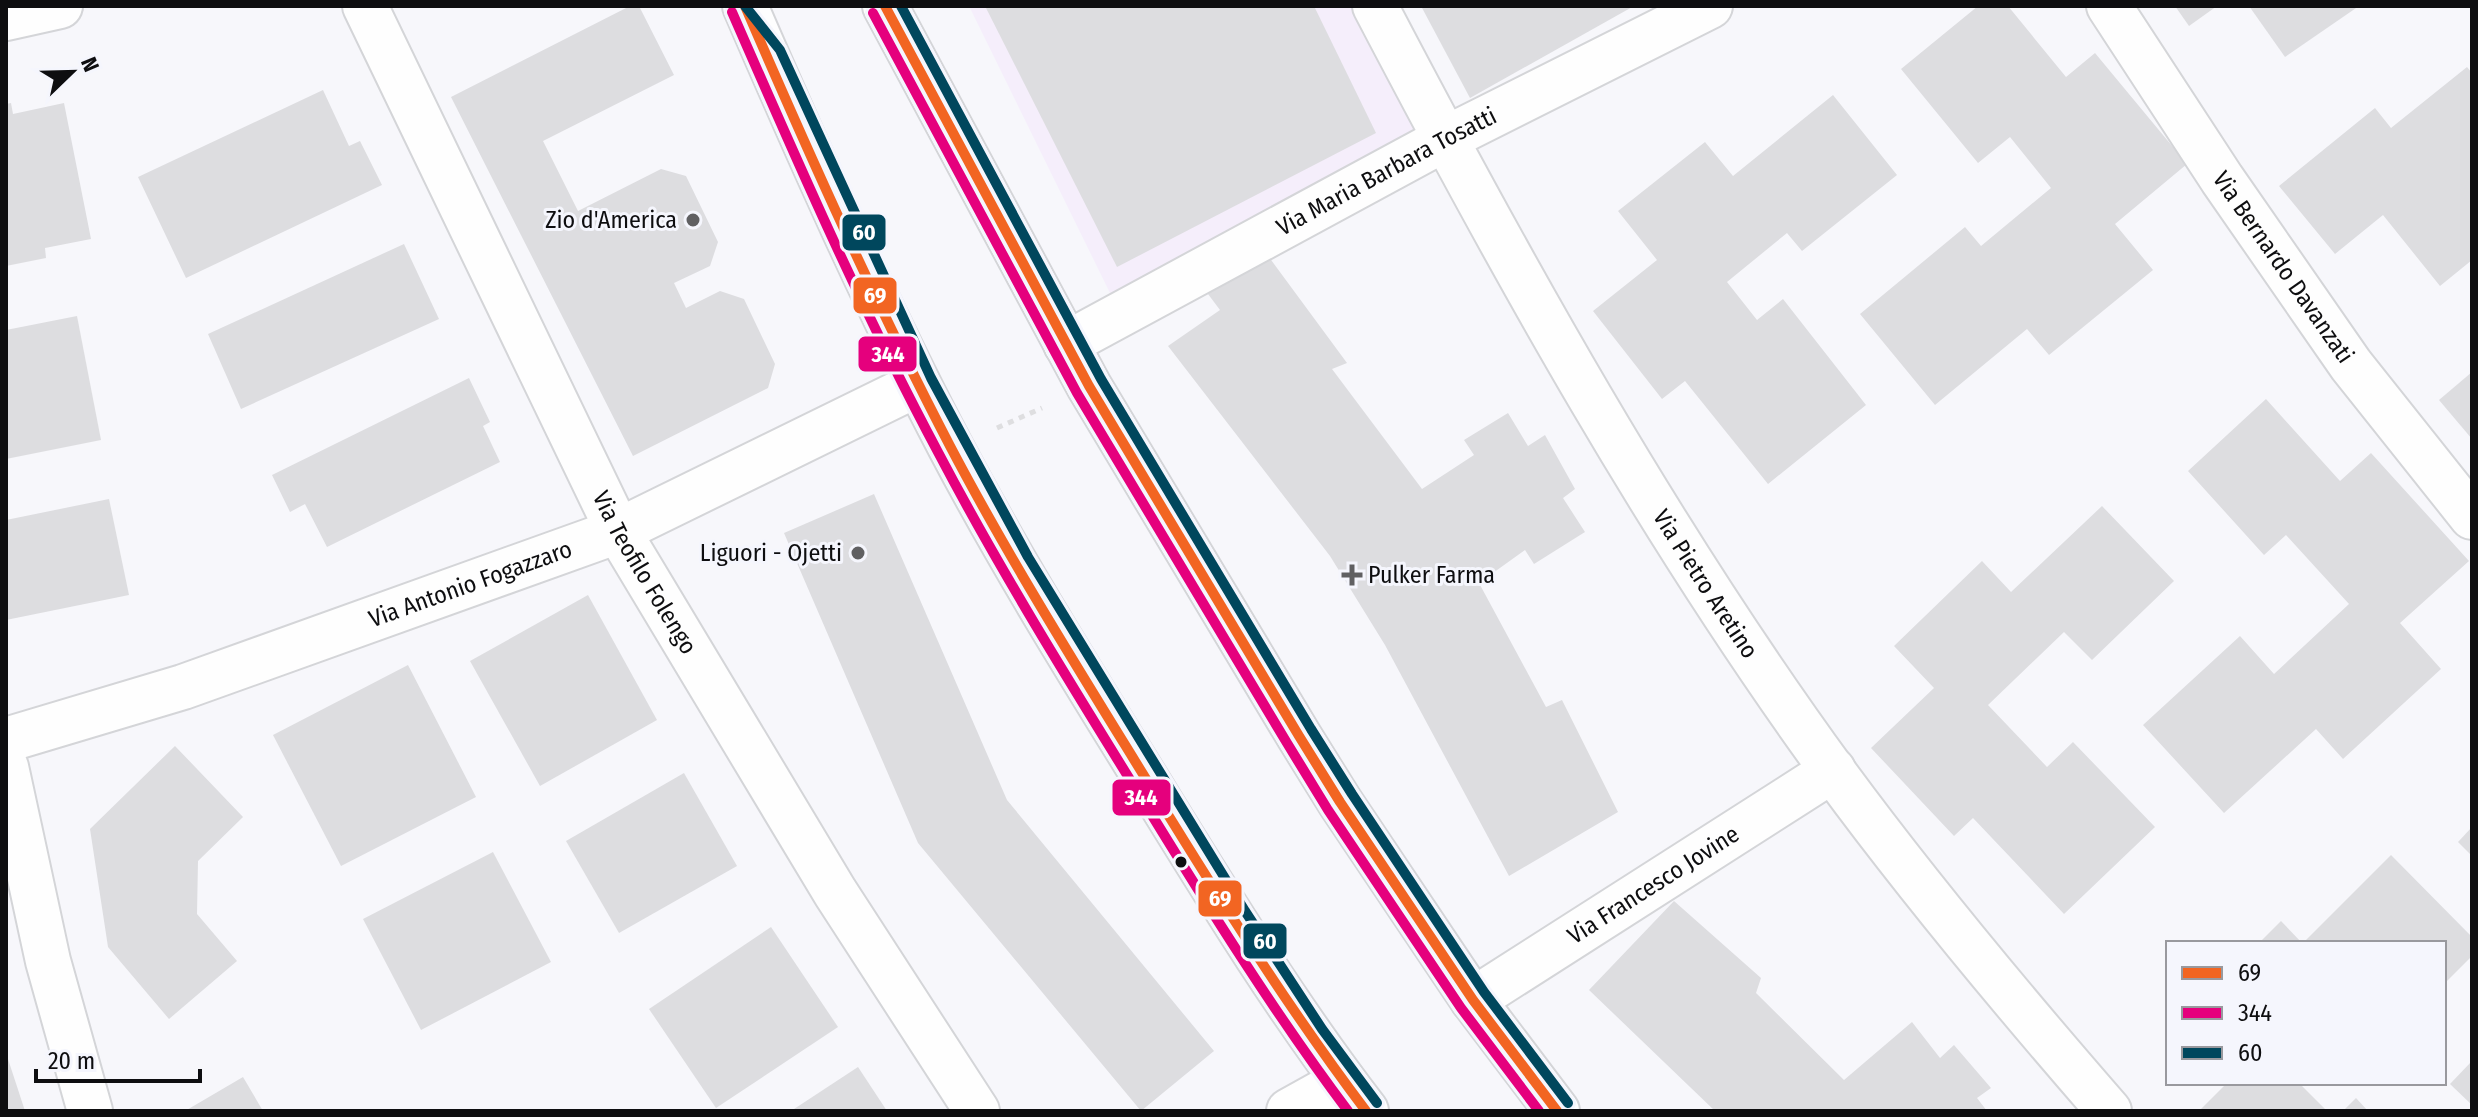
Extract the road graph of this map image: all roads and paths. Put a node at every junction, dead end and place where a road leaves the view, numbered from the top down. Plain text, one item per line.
1 (60, 6) edge
2 (365, 6) edge
3 (727, 6) edge
4 (745, 6) edge
5 (885, 6) edge
6 (1375, 6) edge
7 (1710, 6) edge
8 (2109, 6) edge
9 (6, 18) edge
10 (767, 56) junction
11 (1445, 139) junction
12 (1066, 344) junction
13 (918, 384) junction
14 (1042, 408) dead end
15 (997, 428) dead end
16 (2472, 517) edge
17 (618, 531) junction
18 (6, 740) edge
19 (6, 767) edge
20 (1833, 770) junction
21 (1473, 1000) junction
22 (1354, 1096) edge
23 (90, 1111) edge
24 (977, 1111) edge
25 (1289, 1111) edge
26 (1557, 1111) edge
27 (2109, 1111) edge

1 - 9 street
2 - 17 street, Via Teofilo Folengo
3 - 10 street
4 - 10 street
5 - 12 street
6 - 11 street, Via Pietro Aretino
7 - 11 street, Via Maria Barbara Tosatti
8 - 16 street, Via Bernardo Davanzati
10 - 13 street
11 - 12 street, Via Maria Barbara Tosatti
11 - 20 street, Via Pietro Aretino
12 - 21 street
13 - 17 street, Via Antonio Fogazzaro
13 - 22 street
14 - 15 path
17 - 18 street, Via Antonio Fogazzaro
17 - 24 street, Via Teofilo Folengo
19 - 23 street
20 - 21 street, Via Francesco Jovine
20 - 27 street, Via Pietro Aretino
21 - 26 street
22 - 25 street

